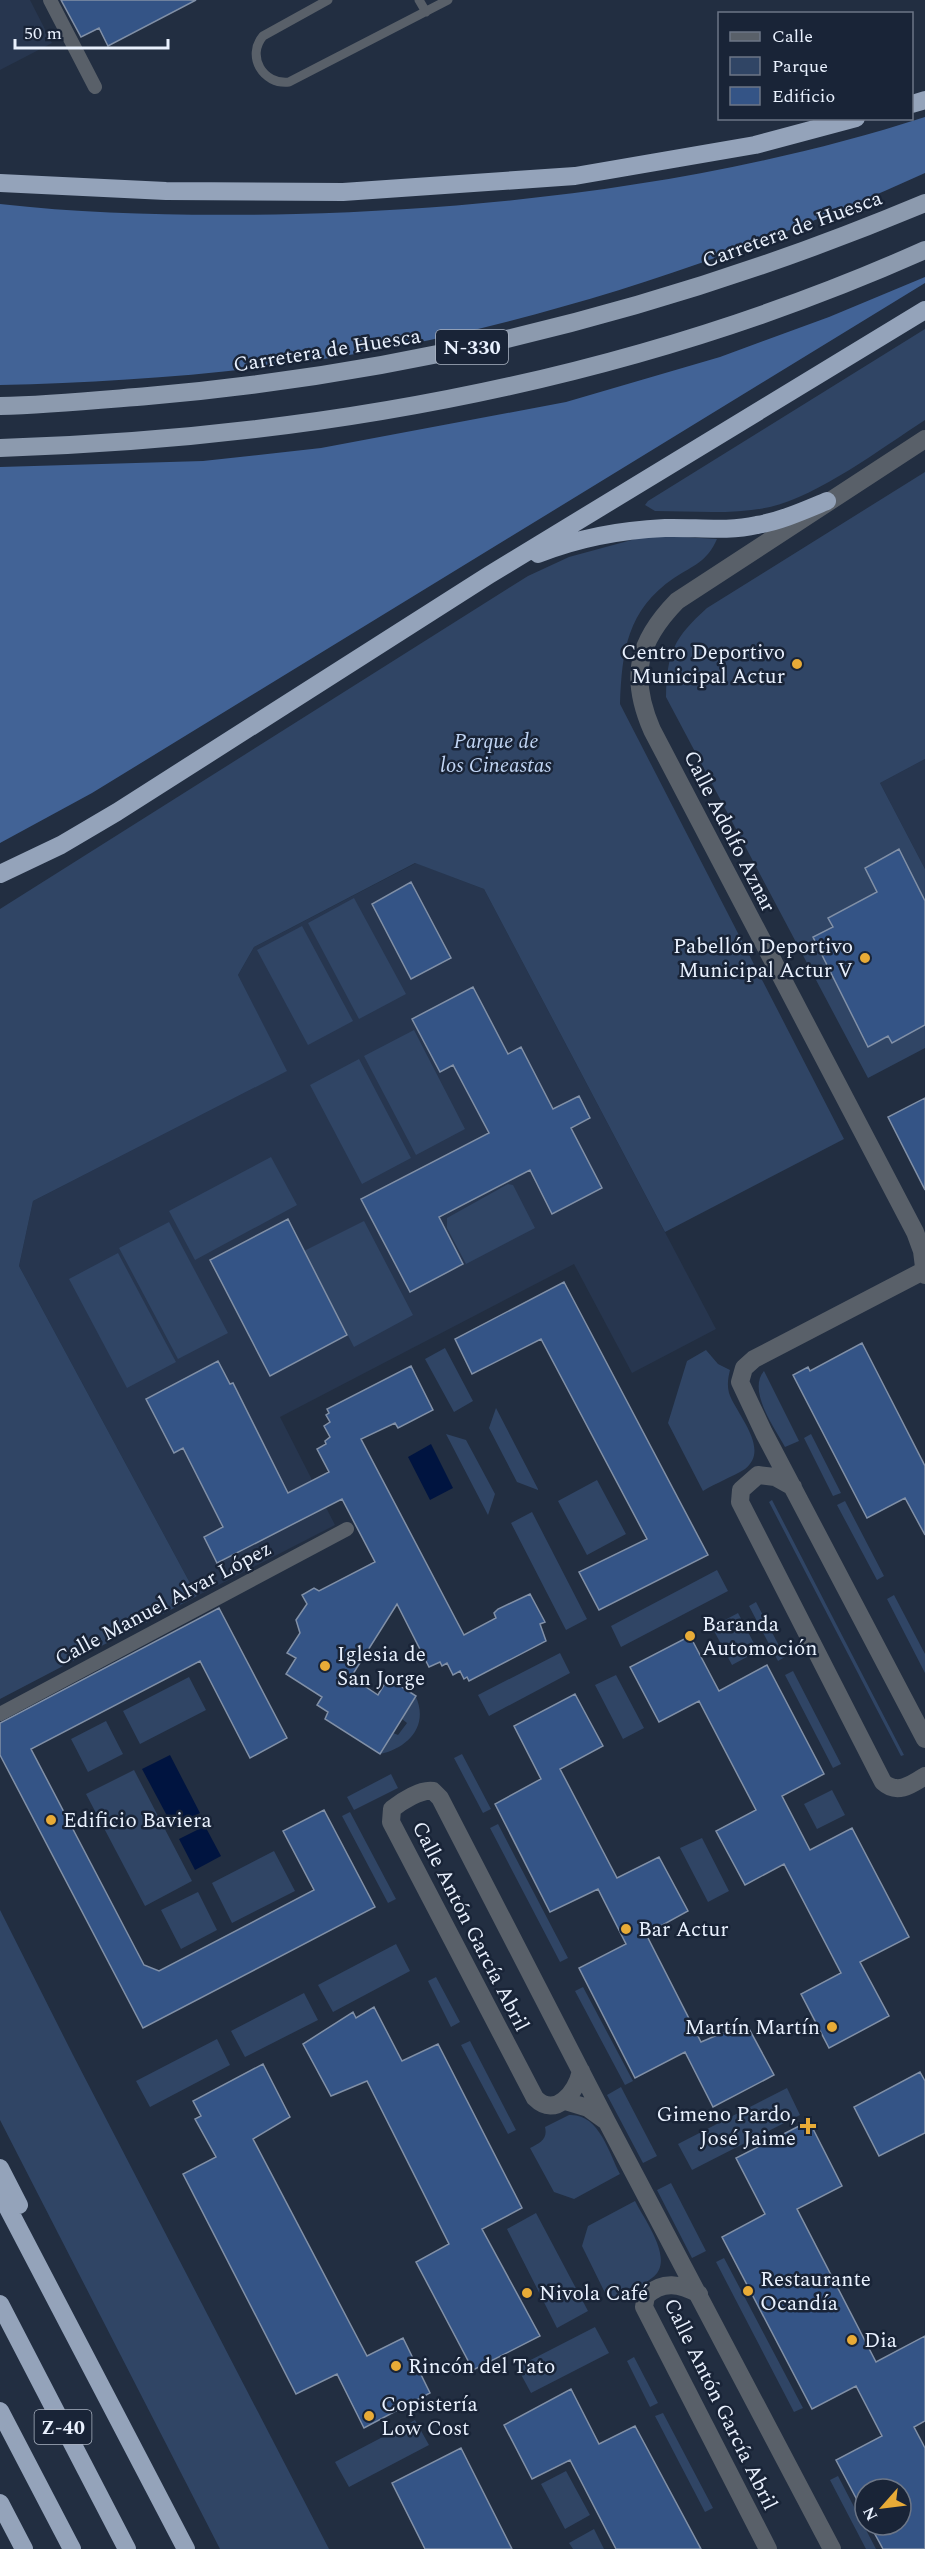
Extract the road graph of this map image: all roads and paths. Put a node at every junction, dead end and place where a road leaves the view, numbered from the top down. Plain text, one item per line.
1 (50, 0) edge
2 (327, 0) edge
3 (419, 0) edge
4 (448, 0) edge
5 (426, 12) junction
6 (95, 87) dead end
7 (848, 120) edge
8 (0, 183) edge
9 (925, 203) edge
10 (925, 250) edge
11 (925, 310) edge
12 (0, 406) edge
13 (925, 439) edge
14 (0, 448) edge
15 (827, 501) junction
16 (489, 574) junction
17 (61, 845) junction
18 (0, 874) edge
19 (0, 888) edge
20 (924, 1272) edge
21 (764, 1433) junction
22 (758, 1475) junction
23 (794, 1488) junction
24 (347, 1530) dead end
25 (0, 1714) edge
26 (925, 1739) edge
27 (925, 1776) edge
28 (581, 2071) junction
29 (565, 2100) junction
30 (607, 2122) junction
31 (0, 2168) edge
32 (0, 2193) edge
33 (0, 2218) edge
34 (674, 2248) junction
35 (663, 2285) junction
36 (699, 2294) junction
37 (0, 2304) edge
38 (88, 2363) junction
39 (0, 2411) edge
40 (0, 2503) edge
41 (24, 2549) edge
42 (72, 2549) edge
43 (127, 2549) edge
44 (172, 2549) edge
45 (186, 2549) edge
46 (768, 2549) edge
47 (832, 2549) edge

1 - 6 street
2 - 5 lane
3 - 5 lane
4 - 5 lane
7 - 8 highway
9 - 12 highway, Carretera de Huesca / N-330
10 - 14 highway, N-330
11 - 16 highway
13 - 15 street, Calle Adolfo Aznar
15 - 16 highway
15 - 20 street, Calle Adolfo Aznar
16 - 17 highway
17 - 18 highway
17 - 19 highway
20 - 21 street
21 - 22 street
21 - 23 street
22 - 23 street
22 - 27 street
23 - 26 street
24 - 25 street, Calle Manuel Alvar López
28 - 29 street
28 - 29 street, Calle Antón García Abril
28 - 30 street, Calle Antón García Abril
29 - 30 street, Calle Antón García Abril
30 - 34 street, Calle Antón García Abril
31 - 38 highway
32 - 38 highway
33 - 44 highway
34 - 35 street, Calle Antón García Abril
34 - 36 street, Calle Antón García Abril
35 - 36 street, Calle Antón García Abril
35 - 46 street, Calle Antón García Abril
36 - 47 street, Calle Antón García Abril
37 - 43 highway, Z-40
38 - 45 highway
39 - 42 highway, Z-40
40 - 41 highway

